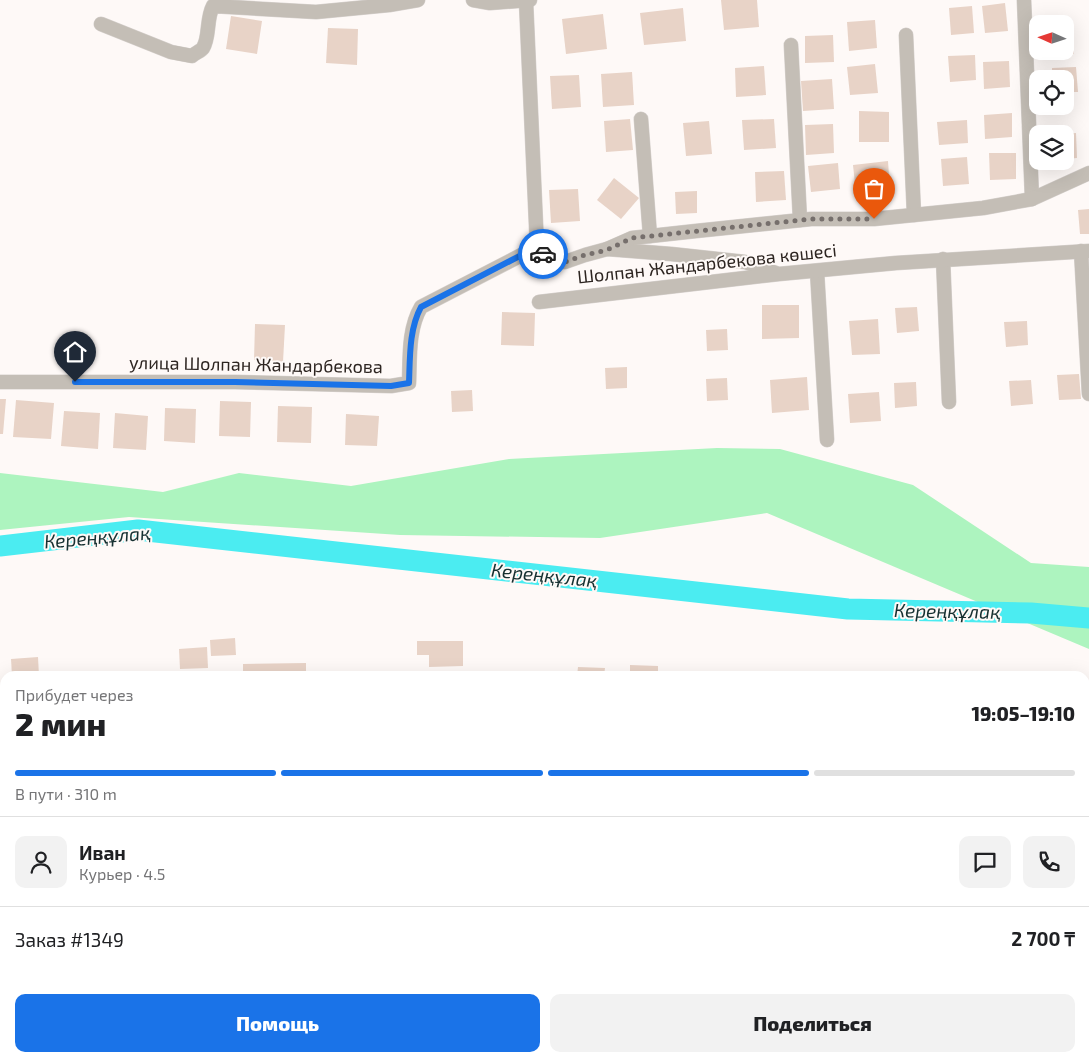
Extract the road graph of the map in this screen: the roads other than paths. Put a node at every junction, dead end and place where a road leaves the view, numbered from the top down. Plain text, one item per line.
1 (418, 0) edge
2 (473, 0) edge
3 (528, 0) edge
4 (1024, 0) edge
5 (101, 24) dead end
6 (906, 35) dead end
7 (791, 45) dead end
8 (641, 119) dead end
9 (1089, 172) edge
10 (1032, 199) junction
11 (914, 215) junction
12 (800, 220) junction
13 (650, 236) junction
14 (537, 247) junction
15 (607, 250) junction
16 (1085, 251) edge
17 (943, 259) junction
18 (817, 270) junction
19 (779, 274) junction
20 (539, 302) dead end
21 (0, 382) edge
22 (1089, 394) edge
23 (948, 402) dead end
24 (826, 440) dead end

1 - 5 street
2 - 3 street
3 - 14 street
4 - 10 street
6 - 11 street
7 - 12 street
8 - 13 street
9 - 10 street
10 - 11 street
11 - 12 street
12 - 13 street
13 - 15 street
14 - 15 street
14 - 21 street, улица Шолпан Жандарбекова
15 - 19 street
16 - 17 street, Шолпан Жандарбекова көшесі
16 - 22 street
17 - 18 street, Шолпан Жандарбекова көшесі
17 - 23 street
18 - 19 street, Шолпан Жандарбекова көшесі
18 - 24 street
19 - 20 street, Шолпан Жандарбекова көшесі

